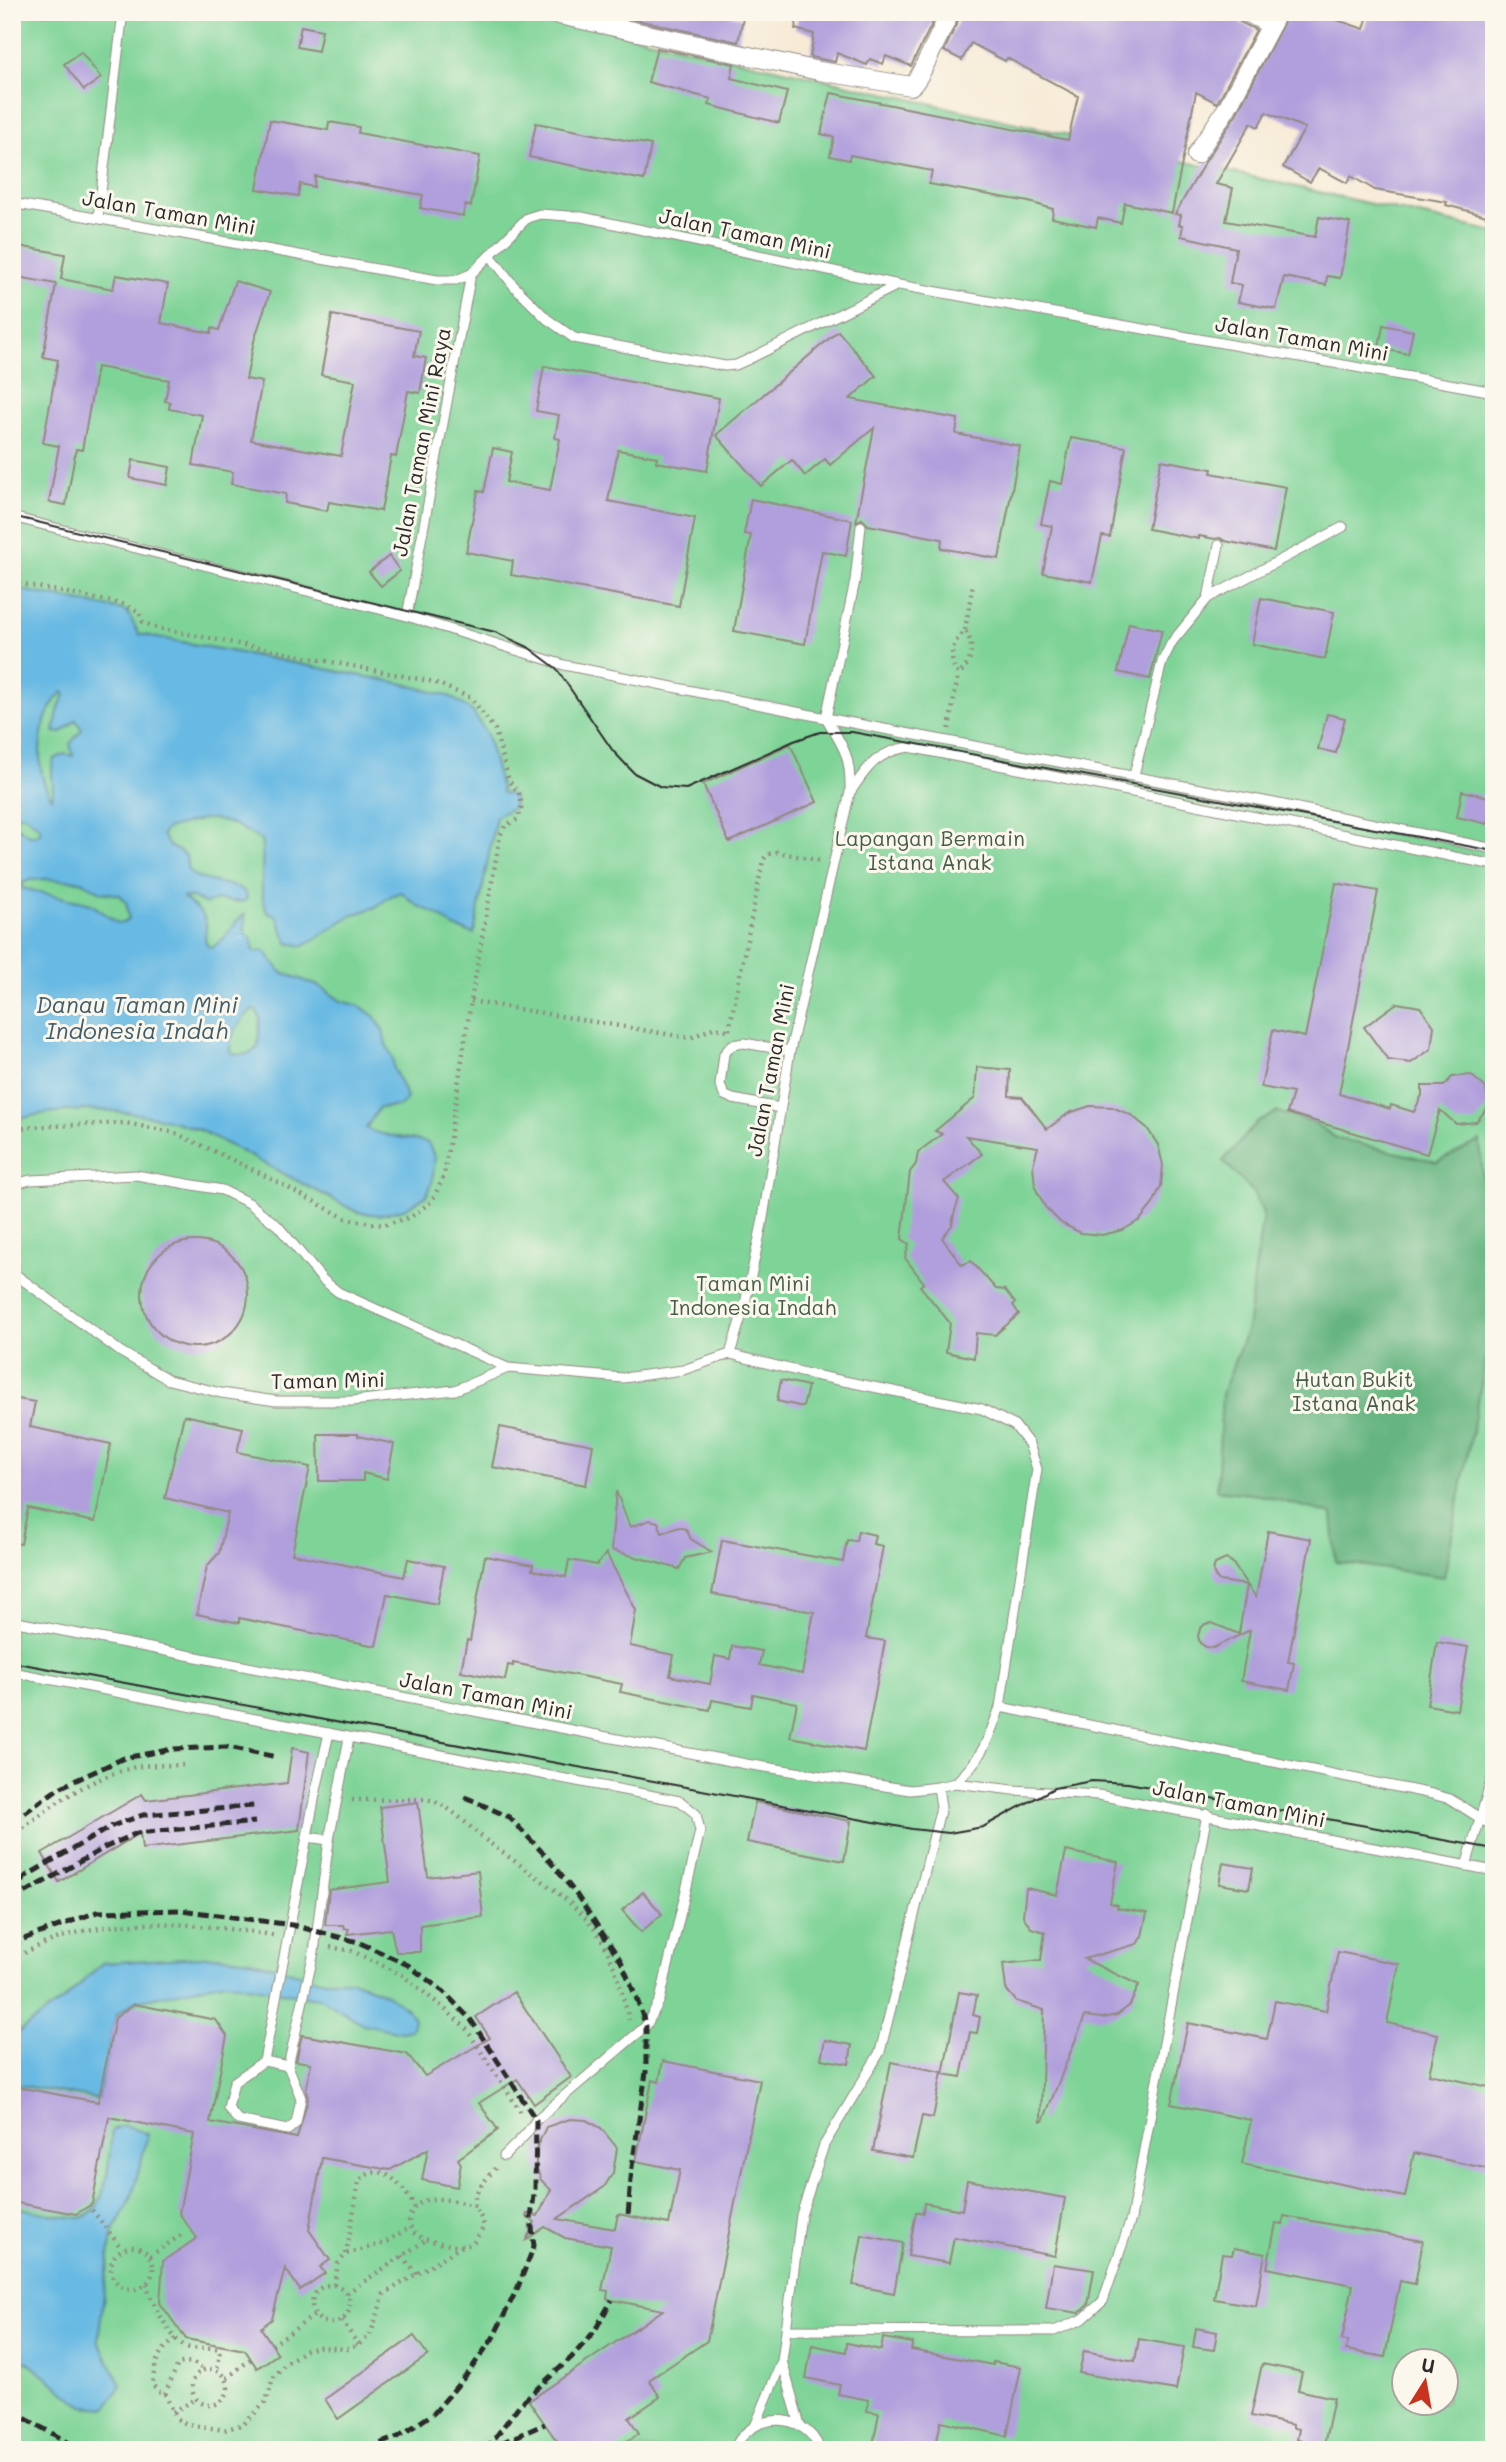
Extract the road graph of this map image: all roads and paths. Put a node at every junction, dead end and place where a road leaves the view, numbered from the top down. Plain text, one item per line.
1 (123, 12) edge
2 (545, 12) edge
3 (951, 12) edge
4 (1246, 12) edge
5 (1275, 19) edge
6 (1196, 155) dead end
7 (12, 203) edge
8 (98, 217) junction
9 (490, 255) junction
10 (471, 274) junction
11 (899, 285) junction
12 (1494, 392) edge
13 (12, 517) edge
14 (861, 526) dead end
15 (1343, 527) dead end
16 (1219, 545) dead end
17 (12, 582) edge
18 (973, 583) dead end
19 (1208, 598) junction
20 (407, 616) junction
21 (965, 631) junction
22 (958, 674) junction
23 (827, 718) junction
24 (947, 741) junction
25 (1134, 775) junction
26 (850, 792) junction
27 (1494, 849) edge
28 (833, 863) junction
29 (1494, 866) edge
30 (471, 1001) junction
31 (729, 1030) junction
32 (742, 1032) dead end
33 (790, 1051) junction
34 (780, 1108) junction
35 (12, 1131) edge
36 (12, 1185) edge
37 (12, 1272) edge
38 (730, 1354) junction
39 (508, 1368) junction
40 (12, 1621) edge
41 (12, 1672) edge
42 (1000, 1707) junction
43 (329, 1733) junction
44 (349, 1738) junction
45 (184, 1765) dead end
46 (1494, 1771) edge
47 (955, 1783) junction
48 (938, 1787) junction
49 (337, 1799) junction
50 (1207, 1814) junction
51 (1478, 1818) junction
52 (1494, 1827) edge
53 (12, 1837) edge
54 (307, 1837) junction
55 (329, 1840) junction
56 (1466, 1866) junction
57 (1494, 1871) edge
58 (289, 1942) junction
59 (315, 1948) junction
60 (12, 1960) edge
61 (634, 2038) junction
62 (264, 2061) junction
63 (288, 2066) junction
64 (532, 2128) junction
65 (504, 2156) joint
66 (415, 2206) junction
67 (475, 2206) junction
68 (92, 2210) dead end
69 (411, 2227) junction
70 (184, 2233) dead end
71 (426, 2240) junction
72 (463, 2246) junction
73 (122, 2249) junction
74 (346, 2254) junction
75 (150, 2256) junction
76 (402, 2256) junction
77 (417, 2274) junction
78 (146, 2284) junction
79 (334, 2285) junction
80 (347, 2293) junction
81 (315, 2315) junction
82 (342, 2320) junction
83 (787, 2330) junction
84 (176, 2339) junction
85 (272, 2345) dead end
86 (358, 2346) junction
87 (251, 2359) dead end
88 (782, 2361) junction
89 (203, 2370) junction
90 (216, 2370) junction
91 (226, 2378) junction
92 (165, 2394) junction
93 (196, 2399) junction
94 (173, 2412) junction
95 (756, 2424) junction
96 (800, 2424) junction
97 (734, 2450) edge
98 (820, 2450) edge

1 - 8 lane
2 - 3 street
4 - 5 street
5 - 6 street
7 - 8 lane, Jalan Taman Mini
8 - 10 lane, Jalan Taman Mini
9 - 10 lane, Jalan Taman Mini
9 - 11 lane, Jalan Taman Mini
9 - 11 lane
10 - 20 lane, Jalan Taman Mini Raya
11 - 12 lane, Jalan Taman Mini
13 - 20 lane
14 - 23 lane
15 - 19 lane
16 - 19 lane
17 - 30 path
18 - 21 path
19 - 25 lane
20 - 23 lane
21 - 22 path
21 - 22 path
22 - 24 path
23 - 24 lane
23 - 26 lane, Jalan Taman Mini
24 - 25 lane
25 - 27 lane
26 - 28 lane, Jalan Taman Mini
26 - 29 lane, Jalan Taman Mini
28 - 31 path
28 - 33 lane, Jalan Taman Mini
30 - 31 path
30 - 35 path
31 - 32 path
33 - 34 lane, Jalan Taman Mini
33 - 34 lane
34 - 38 lane, Jalan Taman Mini
36 - 39 lane
37 - 39 lane, Taman Mini
38 - 39 lane
38 - 42 lane
40 - 48 lane, Jalan Taman Mini
41 - 43 lane
42 - 47 lane
42 - 51 lane
43 - 44 lane
43 - 54 lane
44 - 49 lane
44 - 61 lane
45 - 53 path
46 - 51 lane
47 - 48 lane, Jalan Taman Mini
47 - 50 lane, Jalan Taman Mini
48 - 83 lane
49 - 55 lane
49 - 61 path
50 - 56 lane, Jalan Taman Mini
50 - 83 lane
51 - 52 lane
51 - 56 lane
54 - 55 lane
54 - 58 lane
55 - 59 lane
56 - 57 lane
58 - 60 path
58 - 62 lane
59 - 63 lane
59 - 64 path
61 - 64 lane
62 - 63 lane
62 - 63 lane
64 - 65 lane
65 - 67 path
66 - 67 path
66 - 69 path
66 - 74 path
67 - 72 path
68 - 73 path
69 - 71 path
69 - 74 path
70 - 75 path
71 - 72 path
71 - 76 path
72 - 77 path
73 - 75 path
73 - 78 path
74 - 79 path
75 - 78 path
76 - 77 path
76 - 80 path
77 - 86 path
78 - 84 path
79 - 80 path
79 - 81 path
80 - 82 path
81 - 82 path
81 - 85 path
82 - 86 path
83 - 88 lane
84 - 90 path
84 - 92 path
86 - 94 path
87 - 91 path
88 - 95 lane
88 - 96 lane
89 - 90 path
89 - 92 path
89 - 93 path
90 - 91 path
91 - 93 path
92 - 94 path
93 - 94 path
95 - 96 lane
95 - 97 lane
96 - 98 lane

